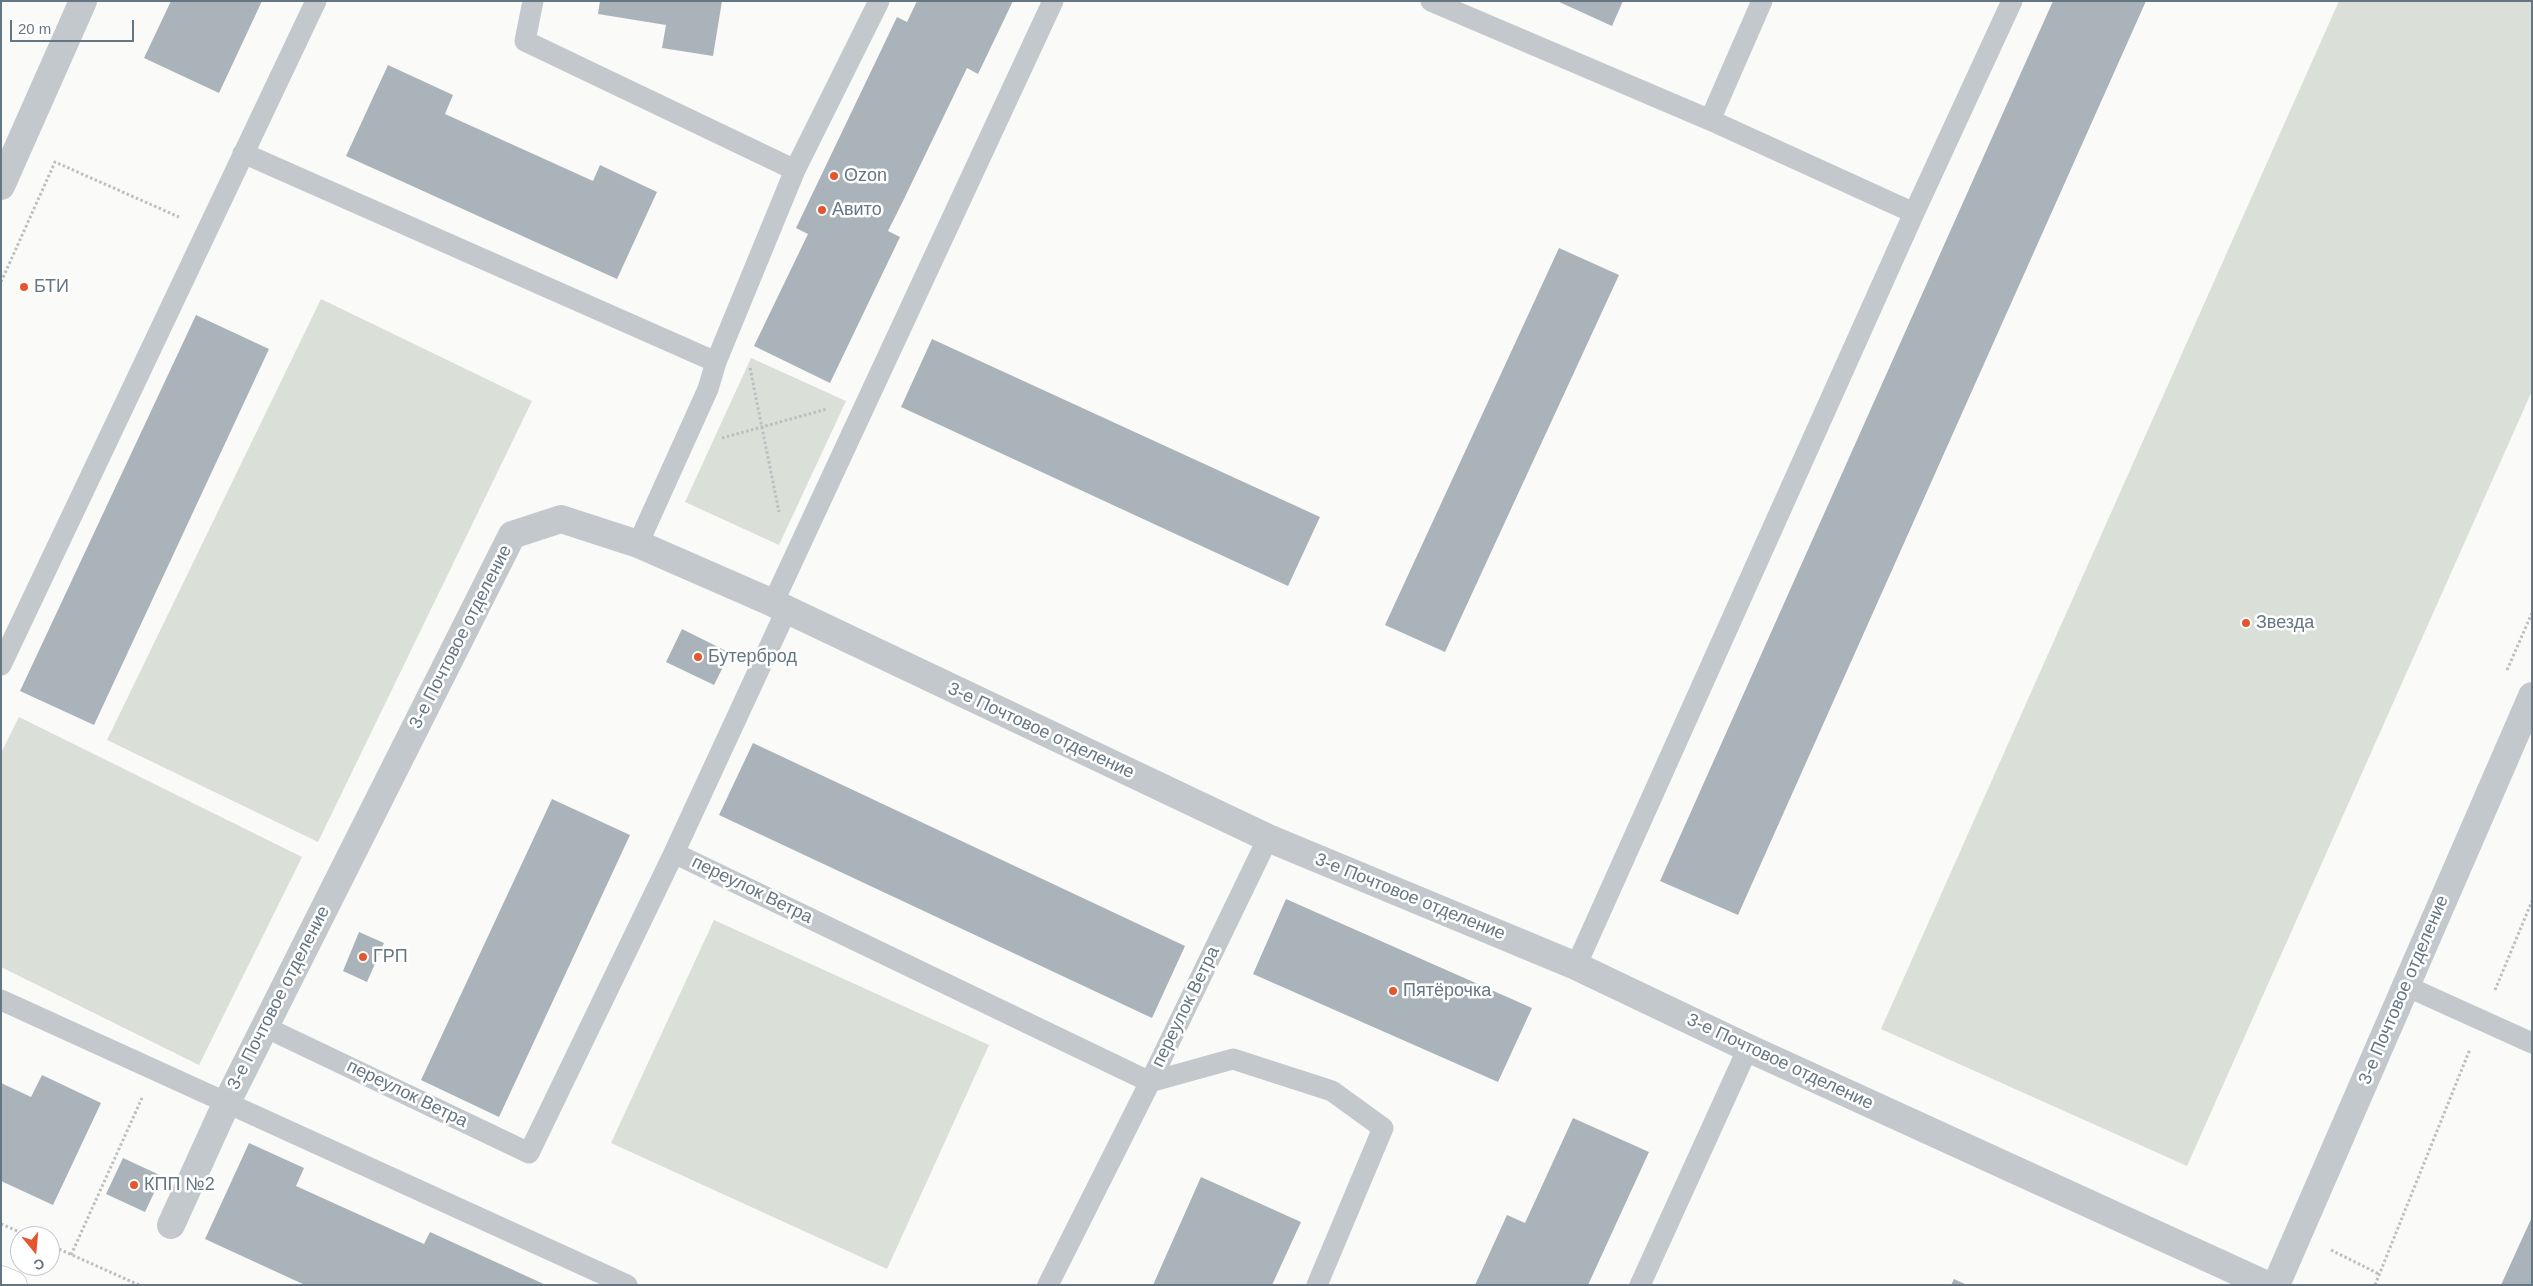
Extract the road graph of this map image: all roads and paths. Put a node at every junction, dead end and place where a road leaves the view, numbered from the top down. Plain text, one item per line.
1 (83, 1) edge
2 (316, 1) edge
3 (533, 1) edge
4 (879, 1) edge
5 (1053, 1) edge
6 (1431, 1) edge
7 (1762, 1) edge
8 (2012, 1) edge
9 (1710, 120) junction
10 (243, 153) junction
11 (795, 170) junction
12 (1, 186) edge
13 (1914, 213) junction
14 (207, 229) junction
15 (1, 282) edge
16 (737, 310) junction
17 (716, 362) junction
18 (870, 397) junction
19 (763, 426) junction
20 (679, 451) junction
21 (638, 544) junction
22 (789, 566) junction
23 (780, 606) junction
24 (1, 665) edge
25 (2532, 696) edge
26 (1268, 838) junction
27 (674, 853) junction
28 (2532, 901) edge
29 (1576, 966) junction
30 (2406, 986) junction
31 (1, 1000) edge
32 (2482, 1020) junction
33 (265, 1026) junction
34 (2532, 1043) edge
35 (1748, 1048) junction
36 (155, 1070) junction
37 (1150, 1082) junction
38 (226, 1104) junction
39 (171, 1224) dead end
40 (60, 1250) edge
41 (71, 1255) junction
42 (1, 1280) edge
43 (13, 1285) edge
44 (139, 1285) edge
45 (627, 1285) edge
46 (1048, 1285) edge
47 (1317, 1285) edge
48 (1640, 1285) edge
49 (2267, 1285) edge
50 (2276, 1285) edge
51 (2375, 1285) edge

1 - 12 street
2 - 10 lane
3 - 11 lane
4 - 11 lane
5 - 18 lane
6 - 9 lane
7 - 9 lane
8 - 13 lane
9 - 13 lane
10 - 14 lane
10 - 17 lane
11 - 16 lane
13 - 29 lane
14 - 15 path
14 - 24 lane
16 - 17 lane
16 - 19 path
17 - 20 lane
18 - 19 path
18 - 22 lane
19 - 20 path
19 - 22 path
20 - 21 lane
21 - 23 street, 3-е Почтовое отделение
21 - 33 street, 3-е Почтовое отделение
22 - 23 lane
23 - 26 street, 3-е Почтовое отделение
23 - 27 lane
25 - 30 street, 3-е Почтовое отделение
26 - 29 street, 3-е Почтовое отделение
26 - 37 lane, переулок Ветра
27 - 33 lane, переулок Ветра
27 - 37 lane, переулок Ветра
28 - 32 path
29 - 35 street, 3-е Почтовое отделение
30 - 32 lane
30 - 50 street, 3-е Почтовое отделение
31 - 36 lane
32 - 34 lane
32 - 51 path
33 - 38 street, 3-е Почтовое отделение
35 - 48 lane
35 - 49 street, 3-е Почтовое отделение
36 - 38 lane
36 - 41 path
37 - 46 lane
37 - 47 lane
38 - 39 street, 3-е Почтовое отделение
38 - 45 lane
40 - 41 path
41 - 44 path
42 - 43 main road

